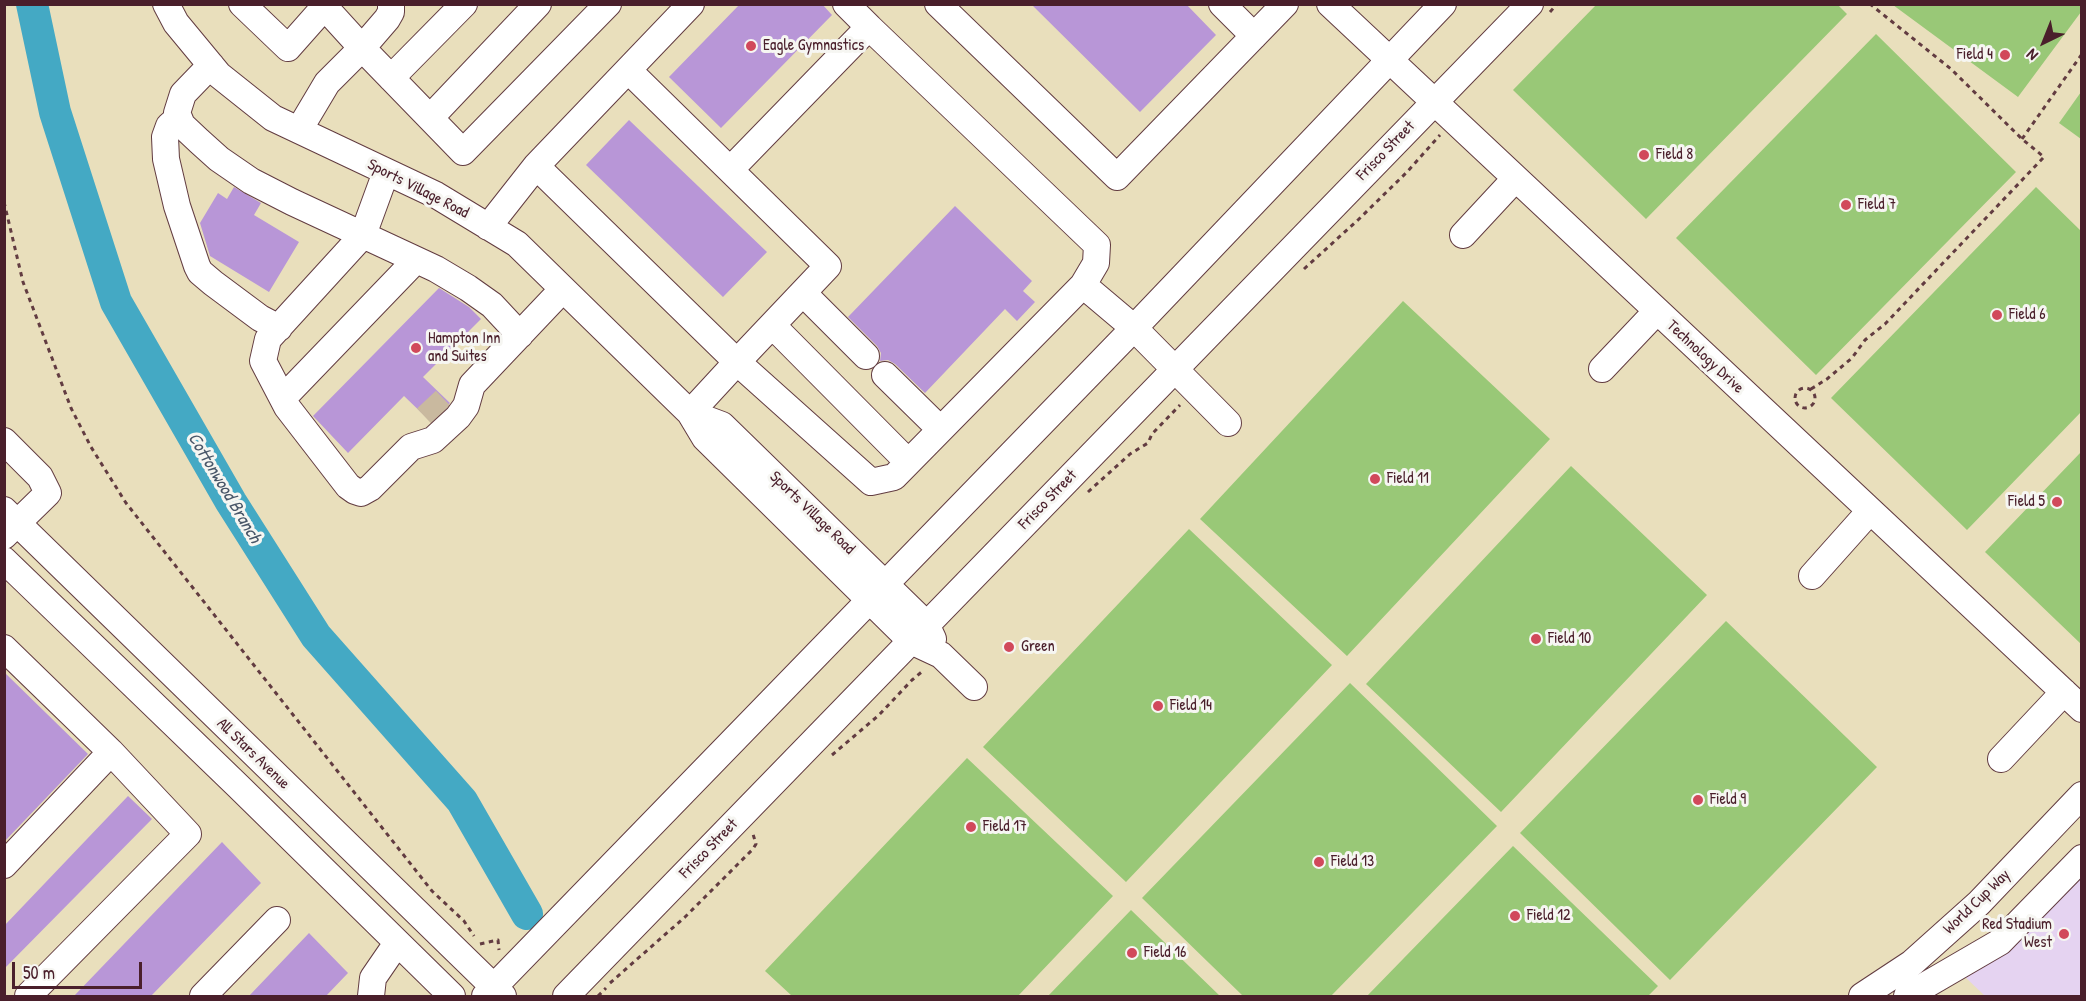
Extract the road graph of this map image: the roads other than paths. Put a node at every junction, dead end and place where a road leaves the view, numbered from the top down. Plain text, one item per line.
1 (166, 4) edge
2 (242, 4) edge
3 (391, 4) edge
4 (464, 4) edge
5 (538, 4) edge
6 (608, 4) edge
7 (691, 4) edge
8 (846, 4) edge
9 (938, 4) edge
10 (1222, 4) edge
11 (1285, 4) edge
12 (1330, 4) edge
13 (1443, 4) edge
14 (1530, 4) edge
15 (325, 5) edge
16 (869, 27) junction
17 (1254, 36) junction
18 (362, 48) junction
19 (1388, 61) junction
20 (211, 65) junction
21 (628, 70) junction
22 (392, 78) junction
23 (1433, 102) junction
24 (178, 118) junction
25 (430, 118) junction
26 (299, 130) junction
27 (536, 166) junction
28 (730, 170) junction
29 (386, 172) junction
30 (1515, 179) junction
31 (488, 227) junction
32 (363, 235) junction
33 (1463, 235) dead end
34 (416, 260) junction
35 (1083, 285) junction
36 (563, 289) junction
37 (803, 293) junction
38 (1657, 312) junction
39 (772, 325) junction
40 (279, 328) junction
41 (1134, 328) junction
42 (520, 335) junction
43 (866, 356) dead end
44 (737, 363) junction
45 (1175, 369) junction
46 (1602, 369) dead end
47 (885, 375) dead end
48 (472, 385) junction
49 (283, 398) junction
50 (446, 399) tunnel mouth
51 (690, 413) junction
52 (426, 418) tunnel mouth
53 (1228, 423) dead end
54 (940, 429) junction
55 (4, 441) edge
56 (421, 443) junction
57 (908, 462) junction
58 (1870, 511) junction
59 (9, 523) edge
60 (4, 560) edge
61 (1812, 576) dead end
62 (876, 592) junction
63 (919, 632) junction
64 (4, 648) edge
65 (974, 687) dead end
66 (2073, 700) edge
67 (228, 729) junction
68 (111, 752) junction
69 (203, 752) junction
70 (2001, 759) dead end
71 (2082, 795) edge
72 (2082, 858) edge
73 (4, 865) edge
74 (278, 920) dead end
75 (397, 943) junction
76 (494, 994) edge
77 (28, 996) edge
78 (203, 996) edge
79 (370, 996) edge
80 (452, 996) edge
81 (566, 996) edge
82 (1862, 996) edge
83 (1907, 996) edge

1 - 20 street, Sports Village Road
2 - 15 street
3 - 18 street
4 - 22 street
5 - 25 street
6 - 25 street
7 - 21 street
8 - 16 street
9 - 17 street
10 - 17 street
11 - 17 street
12 - 19 street, Technology Drive
13 - 19 street
14 - 23 street, Frisco Street
15 - 18 street
16 - 28 street
16 - 35 street
18 - 22 street
18 - 26 street
19 - 23 street, Technology Drive
19 - 41 street
20 - 24 street
20 - 26 street, Sports Village Road
21 - 27 street
21 - 28 street
22 - 25 street
23 - 30 street, Technology Drive
23 - 45 street, Frisco Street
24 - 32 street
24 - 40 street
26 - 29 street, Sports Village Road
27 - 31 street
27 - 44 street
28 - 37 street
29 - 31 street, Sports Village Road
29 - 32 street
30 - 33 street
30 - 38 street, Technology Drive
31 - 36 street, Sports Village Road
32 - 34 street
32 - 40 street
34 - 42 street
34 - 49 street
35 - 41 street
35 - 54 street
36 - 42 street
36 - 51 street, Sports Village Road
37 - 39 street
37 - 43 street
38 - 46 street
38 - 58 street, Technology Drive
39 - 44 street
39 - 57 street
40 - 49 street
41 - 45 street
41 - 62 street
42 - 48 street
44 - 51 street
44 - 57 street
45 - 53 street
45 - 63 street, Frisco Street
47 - 54 street
48 - 50 street
48 - 56 street
49 - 56 street
51 - 62 street, Sports Village Road
52 - 56 street
54 - 57 street
55 - 59 street
58 - 61 street
58 - 66 street, Technology Drive
59 - 67 street, All Stars Avenue
60 - 69 street, All Stars Avenue
62 - 63 street, Sports Village Road
62 - 76 street
63 - 65 street, Sports Village Road
63 - 81 street, Frisco Street
64 - 68 street
66 - 70 street
67 - 69 street
67 - 76 street, All Stars Avenue
68 - 73 street
68 - 77 street
69 - 75 street, All Stars Avenue
71 - 82 street, World Cup Way
72 - 83 street
74 - 78 street
75 - 79 street
75 - 80 street, All Stars Avenue

